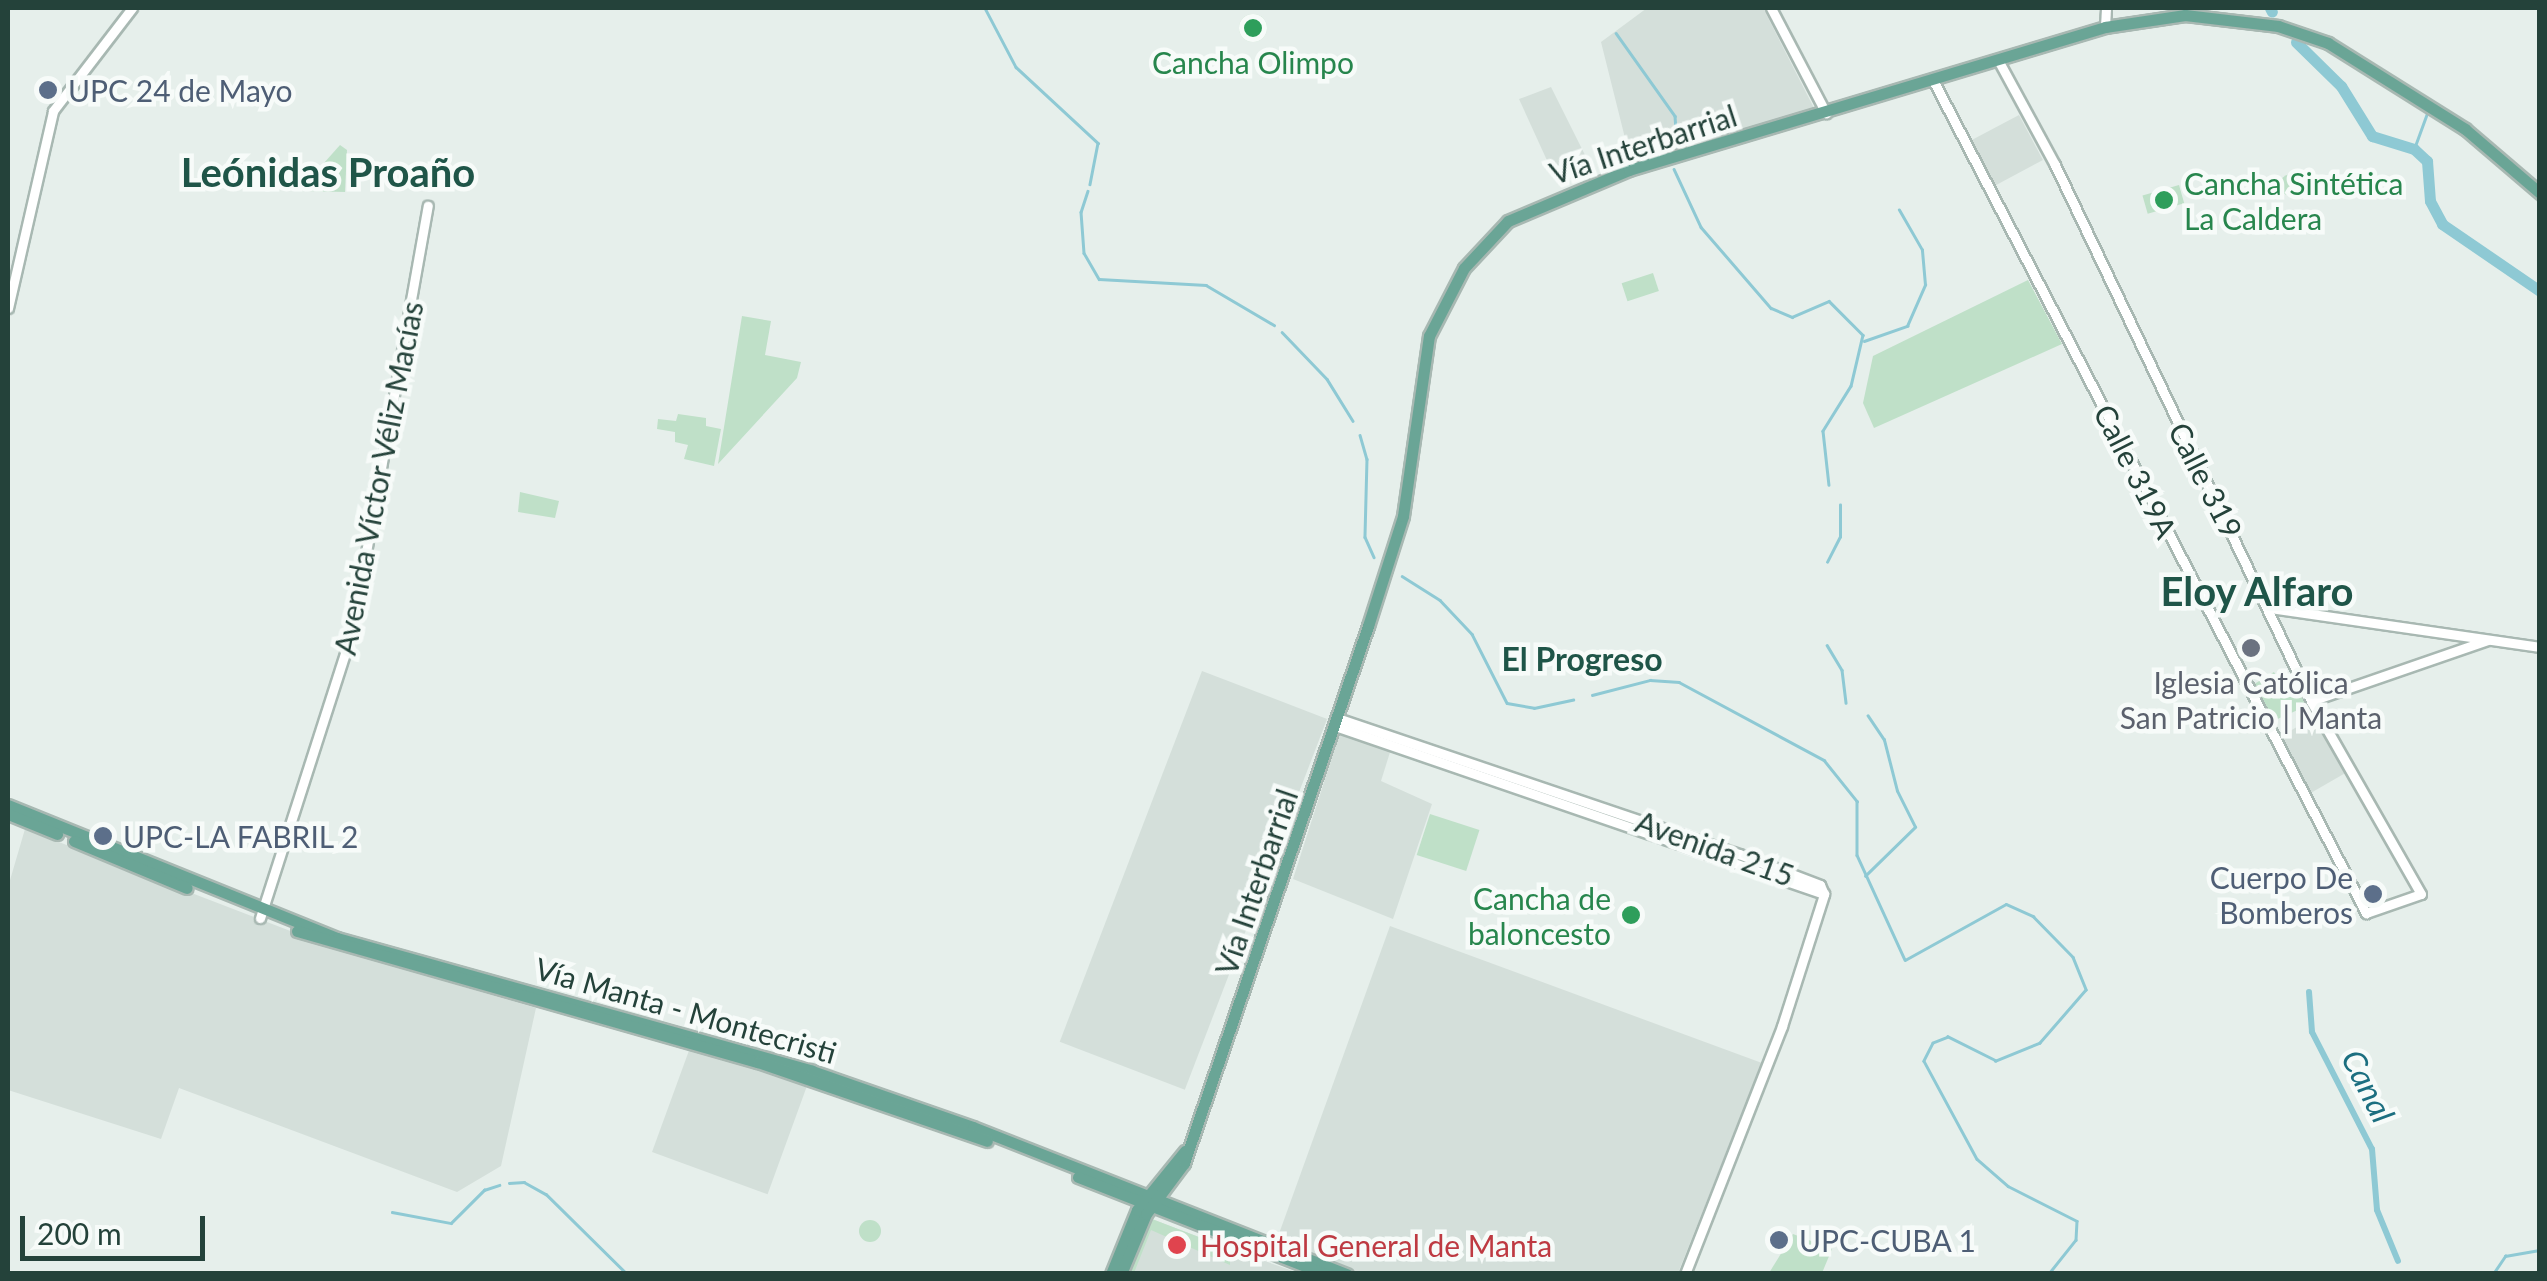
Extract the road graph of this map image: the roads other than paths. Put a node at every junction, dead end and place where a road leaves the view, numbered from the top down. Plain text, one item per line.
1 (132, 8) edge
2 (1771, 8) edge
3 (2106, 8) edge
4 (2104, 26) junction
5 (1999, 62) junction
6 (1934, 82) junction
7 (1826, 113) junction
8 (2540, 193) edge
9 (428, 206) dead end
10 (8, 308) edge
11 (2270, 608) junction
12 (2491, 640) junction
13 (2540, 647) edge
14 (2311, 701) junction
15 (1336, 722) junction
16 (8, 805) edge
17 (8, 814) edge
18 (2421, 894) joint
19 (261, 914) junction
20 (1188, 1148) junction
21 (1179, 1176) junction
22 (1152, 1201) junction
23 (1180, 1207) junction
24 (1111, 1274) edge
25 (1121, 1274) edge
26 (1326, 1274) edge
27 (1347, 1274) edge
28 (1685, 1274) edge

1 - 10 street
2 - 7 street
3 - 4 street
4 - 5 main road, Vía Interbarrial
4 - 8 main road, Vía Interbarrial
5 - 6 main road, Vía Interbarrial
5 - 11 street, Calle 319
6 - 7 main road, Vía Interbarrial
6 - 18 street, Calle 319A
7 - 15 main road, Vía Interbarrial
9 - 19 street, Avenida Víctor Véliz Macías
11 - 12 street
11 - 14 street, Calle 319
12 - 13 street
12 - 14 street
14 - 18 street, Calle 319
15 - 20 main road, Vía Interbarrial
15 - 28 street, Avenida 215
16 - 19 main road, Vía Manta - Montecristi
17 - 19 main road, Vía Manta - Montecristi
19 - 22 main road, Vía Manta - Montecristi
20 - 21 main road, Vía Interbarrial
20 - 22 main road, Vía Interbarrial
21 - 22 main road, Vía Interbarrial
21 - 23 main road
22 - 23 main road, Vía Manta - Montecristi
22 - 24 main road, Vía Interbarrial
22 - 25 main road, Vía Interbarrial
22 - 26 main road, Vía Manta - Montecristi
23 - 27 main road, Vía Manta - Montecristi

